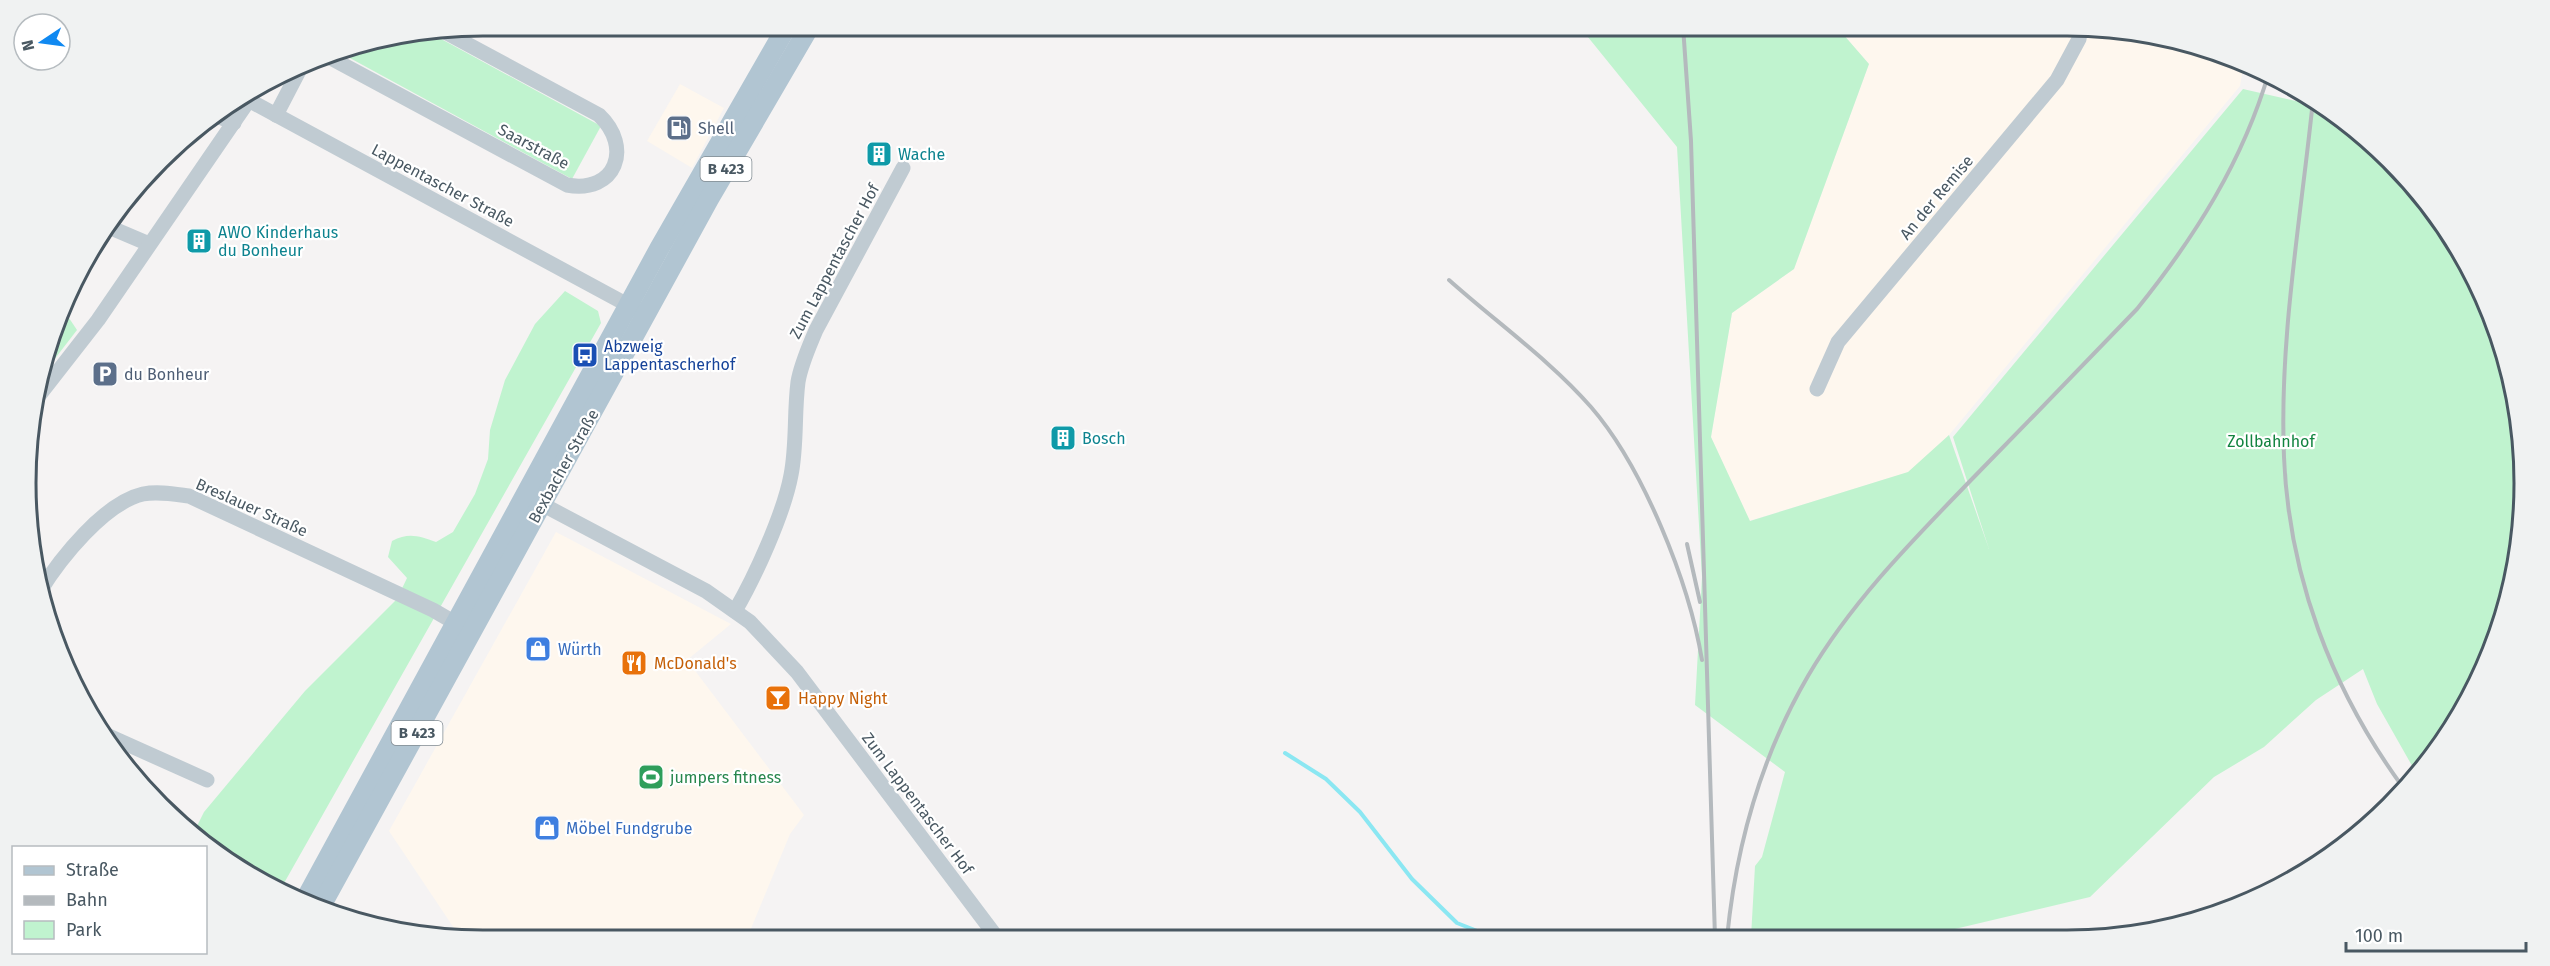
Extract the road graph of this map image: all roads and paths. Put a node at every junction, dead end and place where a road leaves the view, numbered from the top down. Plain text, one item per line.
1 (782, 36) edge
2 (804, 36) edge
3 (2079, 36) edge
4 (454, 37) edge
5 (336, 61) edge
6 (296, 77) edge
7 (251, 101) edge
8 (241, 107) edge
9 (276, 115) junction
10 (224, 119) edge
11 (234, 123) junction
12 (903, 168) dead end
13 (115, 230) edge
14 (149, 244) junction
15 (637, 310) junction
16 (47, 385) edge
17 (1817, 389) dead end
18 (533, 499) junction
19 (47, 580) edge
20 (735, 611) junction
21 (464, 628) junction
22 (117, 740) edge
23 (207, 780) dead end
24 (308, 894) edge
25 (324, 900) edge
26 (991, 930) edge

1 - 15 main road, Bexbacher Straße / B 423
2 - 15 main road, Bexbacher Straße / B 423
3 - 17 street, An der Remise
4 - 5 street, Saarstraße
6 - 9 street
7 - 9 street, Lappentascher Straße
8 - 11 street
9 - 15 street, Lappentascher Straße
10 - 11 street
11 - 14 street
12 - 20 street, Zum Lappentascher Hof
13 - 14 street
14 - 16 street
15 - 18 main road, Bexbacher Straße / B 423
18 - 20 street, Zum Lappentascher Hof
18 - 21 main road, Bexbacher Straße / B 423
18 - 21 main road, Bexbacher Straße / B 423
19 - 21 street, Breslauer Straße
20 - 26 street, Zum Lappentascher Hof
21 - 24 main road, Bexbacher Straße
21 - 25 main road, Bexbacher Straße / B 423
22 - 23 street

